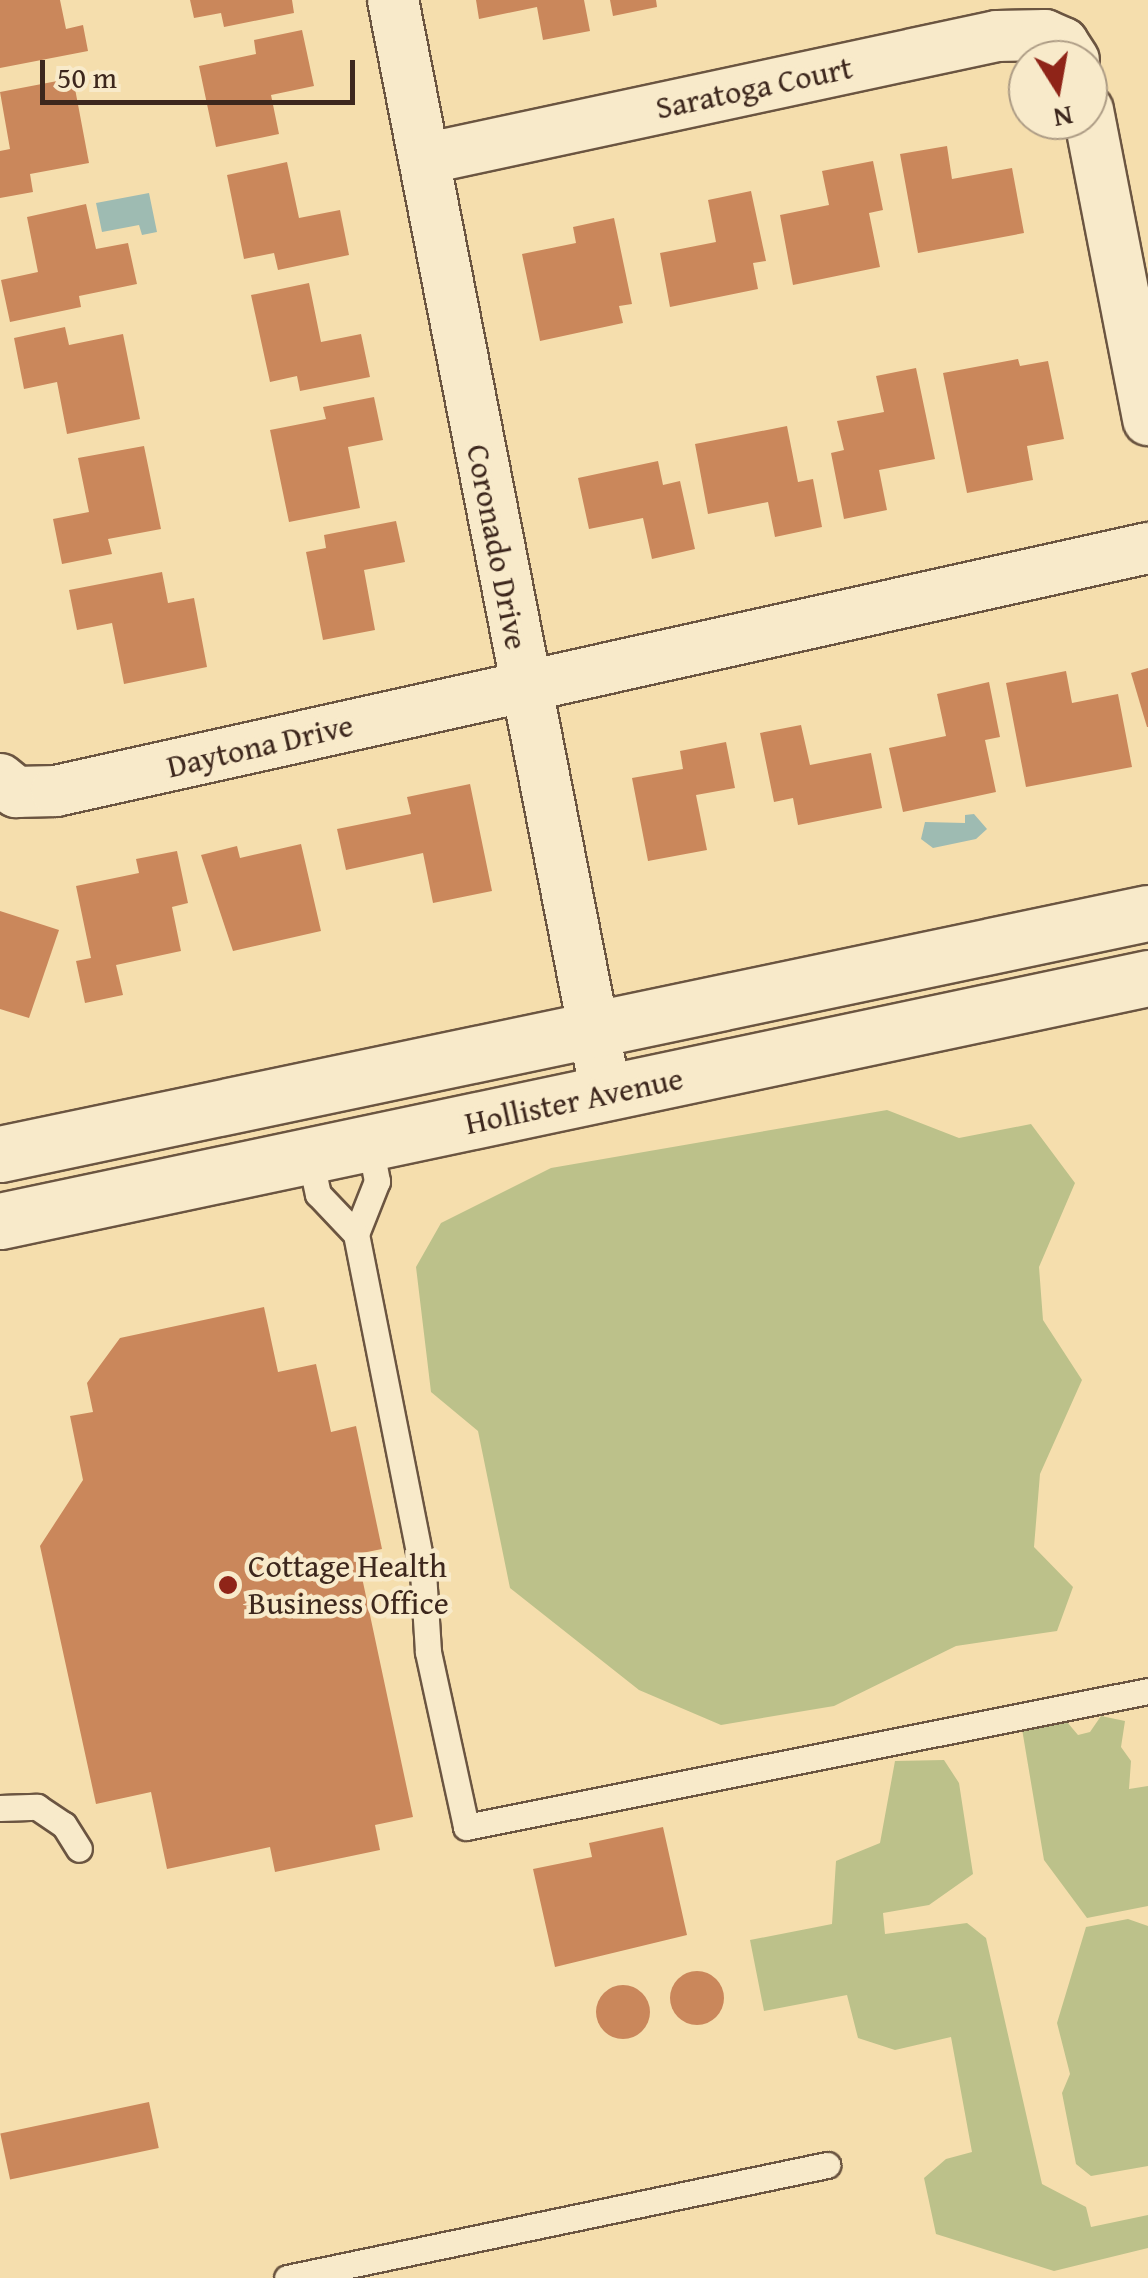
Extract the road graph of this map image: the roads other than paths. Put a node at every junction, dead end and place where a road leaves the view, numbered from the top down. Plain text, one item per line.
1 (393, 0) edge
2 (1055, 40) edge
3 (1094, 140) edge
4 (424, 159) junction
5 (1148, 420) edge
6 (1148, 548) edge
7 (523, 688) junction
8 (0, 779) edge
9 (1148, 913) edge
10 (1148, 978) edge
11 (592, 1029) junction
12 (606, 1094) junction
13 (370, 1145) junction
14 (0, 1154) edge
15 (310, 1157) junction
16 (0, 1221) edge
17 (356, 1234) junction
18 (1148, 1691) edge
19 (0, 1808) edge
20 (78, 1849) dead end
21 (826, 2165) dead end
22 (287, 2278) edge

1 - 4 street, Coronado Drive
2 - 4 street, Saratoga Court
3 - 5 street
4 - 7 street, Coronado Drive
6 - 7 street
7 - 8 street, Daytona Drive
7 - 11 street, Coronado Drive
9 - 11 main road, Hollister Avenue
10 - 12 main road, Hollister Avenue
11 - 12 street, Coronado Drive
11 - 14 main road, Hollister Avenue
12 - 13 main road, Hollister Avenue
13 - 15 main road, Hollister Avenue
13 - 17 lane
15 - 16 main road, Hollister Avenue
15 - 17 lane
17 - 18 lane
19 - 20 lane
21 - 22 lane

